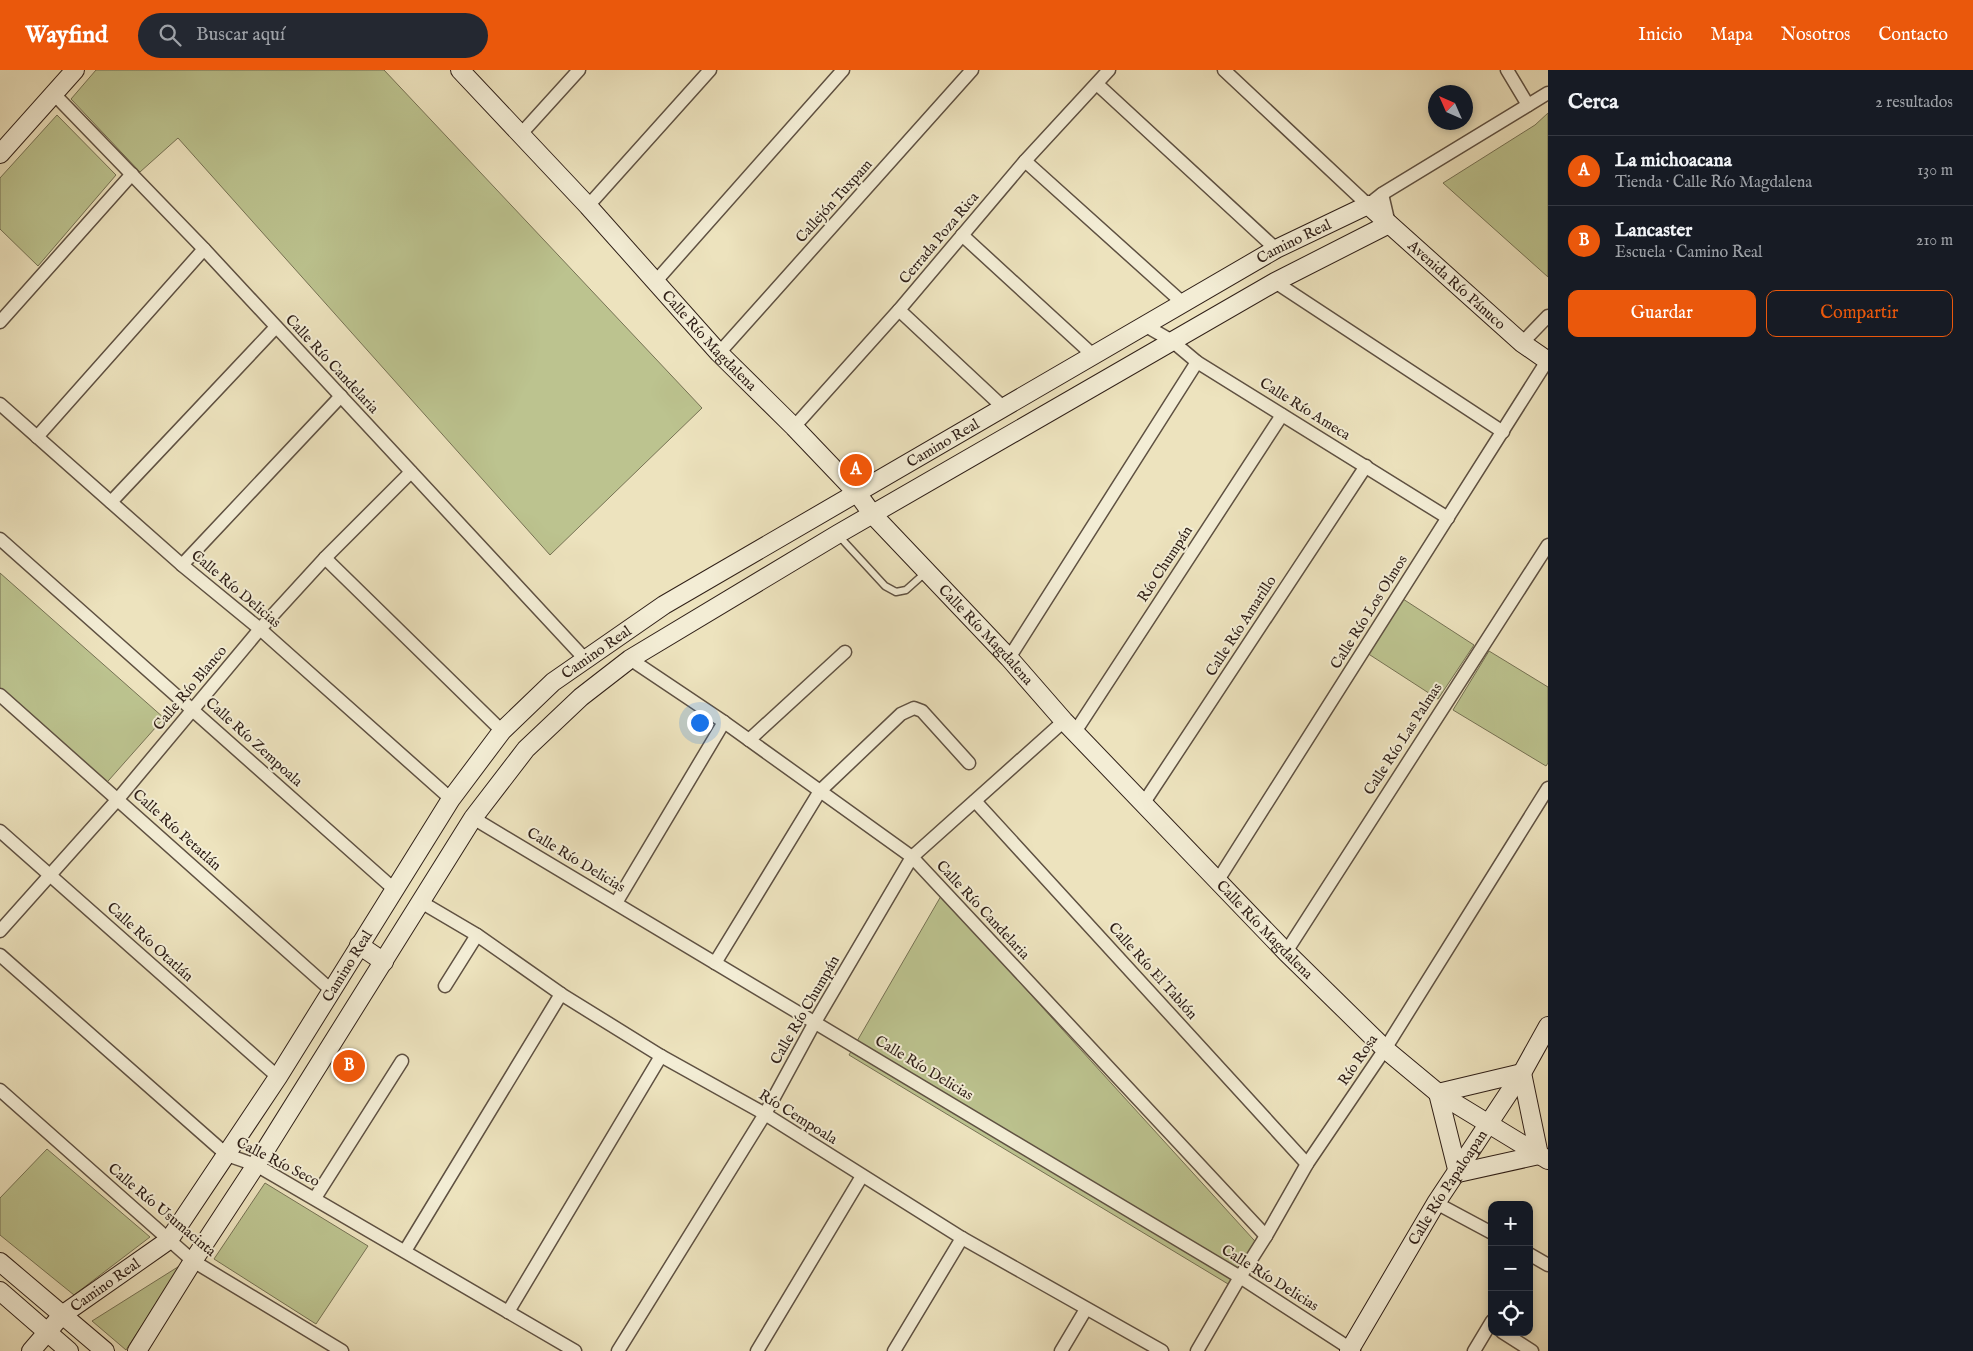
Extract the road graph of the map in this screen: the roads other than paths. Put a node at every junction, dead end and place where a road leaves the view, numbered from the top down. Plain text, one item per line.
1 (74, 70) edge
2 (460, 70) edge
3 (579, 70) edge
4 (710, 70) edge
5 (843, 70) edge
6 (972, 70) edge
7 (1109, 70) edge
8 (1224, 70) edge
9 (1507, 70) edge
10 (1097, 84) junction
11 (53, 93) junction
12 (1548, 93) edge
13 (1528, 105) junction
14 (520, 135) junction
15 (0, 154) edge
16 (1025, 161) junction
17 (132, 174) junction
18 (1382, 194) junction
19 (588, 206) junction
20 (1368, 206) junction
21 (1389, 224) junction
22 (962, 235) junction
23 (1276, 249) junction
24 (204, 250) junction
25 (656, 281) junction
26 (1275, 282) junction
27 (1184, 304) junction
28 (899, 310) junction
29 (1548, 316) edge
30 (0, 322) edge
31 (1146, 326) junction
32 (276, 327) junction
33 (1172, 341) junction
34 (1522, 342) junction
35 (720, 354) junction
36 (1094, 356) junction
37 (1548, 361) edge
38 (1197, 362) junction
39 (341, 396) junction
40 (0, 404) edge
41 (1005, 409) junction
42 (1282, 414) junction
43 (794, 427) junction
44 (1502, 432) junction
45 (37, 437) junction
46 (1366, 466) junction
47 (411, 472) junction
48 (856, 493) junction
49 (111, 502) junction
50 (873, 515) junction
51 (1448, 518) junction
52 (838, 534) junction
53 (0, 540) edge
54 (1548, 545) edge
55 (325, 558) junction
56 (182, 565) junction
57 (926, 572) junction
58 (664, 605) junction
59 (260, 629) junction
60 (678, 629) junction
61 (845, 652) dead end
62 (1009, 658) junction
63 (585, 659) junction
64 (630, 659) junction
65 (0, 695) edge
66 (194, 710) junction
67 (724, 722) junction
68 (1069, 727) junction
69 (502, 731) junction
70 (749, 740) junction
71 (969, 763) dead end
72 (1548, 788) edge
73 (820, 791) junction
74 (118, 799) junction
75 (451, 799) junction
76 (975, 801) junction
77 (1143, 804) junction
78 (473, 818) junction
79 (0, 831) edge
80 (912, 857) junction
81 (50, 875) junction
82 (1218, 880) junction
83 (395, 890) junction
84 (421, 902) junction
85 (616, 903) junction
86 (0, 931) edge
87 (477, 935) junction
88 (359, 945) junction
89 (1286, 952) junction
90 (0, 956) edge
91 (384, 962) junction
92 (715, 963) junction
93 (445, 986) dead end
94 (331, 990) junction
95 (561, 994) junction
96 (320, 1011) junction
97 (816, 1022) junction
98 (344, 1025) junction
99 (1548, 1026) edge
100 (1385, 1049) junction
101 (661, 1056) junction
102 (402, 1061) dead end
103 (1522, 1073) junction
104 (278, 1077) junction
105 (0, 1090) edge
106 (1438, 1092) junction
107 (765, 1114) junction
108 (1489, 1123) junction
109 (227, 1155) junction
110 (1543, 1157) edge
111 (1307, 1164) junction
112 (256, 1165) junction
113 (1458, 1173) junction
114 (862, 1176) junction
115 (315, 1198) junction
116 (1436, 1203) junction
117 (1488, 1232) edge
118 (1266, 1236) junction
119 (962, 1238) junction
120 (169, 1240) junction
121 (405, 1251) junction
122 (1533, 1258) edge
123 (193, 1261) junction
124 (0, 1262) edge
125 (1548, 1265) edge
126 (1240, 1276) junction
127 (0, 1291) edge
128 (1086, 1309) junction
129 (508, 1312) junction
130 (62, 1315) junction
131 (152, 1329) junction
132 (1488, 1329) edge
133 (48, 1332) junction
134 (1508, 1336) edge
135 (1351, 1350) edge
136 (31, 1351) edge
137 (69, 1351) edge
138 (105, 1351) edge
139 (137, 1351) edge
140 (156, 1351) edge
141 (342, 1351) edge
142 (574, 1351) edge
143 (618, 1351) edge
144 (756, 1351) edge
145 (894, 1351) edge
146 (1060, 1351) edge
147 (1162, 1351) edge
148 (1197, 1351) edge
149 (1474, 1351) edge
150 (1532, 1351) edge

1 - 11 street
2 - 14 street, Calle Río Magdalena
3 - 14 street
4 - 19 street
5 - 25 street
6 - 35 street, Callejón Tuxpam
7 - 10 street, Cerrada Poza Rica
8 - 20 street
9 - 13 street
10 - 16 street, Cerrada Poza Rica
10 - 23 street
11 - 15 street
11 - 17 street, Calle Río Candelaria
12 - 13 street, Camino Real
13 - 18 street, Camino Real
14 - 19 street, Calle Río Magdalena
16 - 22 street, Cerrada Poza Rica
16 - 27 street
17 - 24 street, Calle Río Candelaria
17 - 30 street
18 - 20 street, Camino Real
18 - 21 street
19 - 25 street, Calle Río Magdalena
20 - 21 street, Avenida Río Pánuco
20 - 23 street, Camino Real
21 - 26 street, Camino Real
21 - 34 street, Avenida Río Pánuco
22 - 28 street, Cerrada Poza Rica
22 - 36 street
23 - 27 street, Camino Real
24 - 32 street, Calle Río Candelaria
24 - 45 street
25 - 35 street, Calle Río Magdalena
26 - 33 street, Camino Real
26 - 44 street
27 - 31 street, Camino Real
28 - 41 street
28 - 43 street, Cerrada Poza Rica
29 - 34 street
31 - 33 street, Calle Río Ameca
31 - 36 street, Camino Real
32 - 39 street, Calle Río Candelaria
32 - 49 street
33 - 38 street, Calle Río Ameca
33 - 50 street, Camino Real
34 - 37 street, Avenida Río Pánuco
35 - 43 street, Calle Río Magdalena
36 - 41 street, Camino Real
37 - 44 street, Calle Río Los Olmos
38 - 42 street, Calle Río Ameca
38 - 62 street
39 - 47 street, Calle Río Candelaria
39 - 56 street
40 - 45 street, Calle Río Delicias
41 - 48 street, Camino Real
42 - 46 street, Calle Río Ameca
42 - 68 street, Río Chumpán
43 - 48 street, Calle Río Magdalena
44 - 51 street, Calle Río Los Olmos
45 - 49 street, Calle Río Delicias
46 - 51 street, Calle Río Ameca
46 - 77 street, Calle Río Amarillo
47 - 55 street, Calle Río Blanco
47 - 63 street, Calle Río Candelaria
48 - 50 street, Calle Río Magdalena
48 - 58 street, Camino Real
49 - 56 street, Calle Río Delicias
50 - 52 street, Camino Real
50 - 57 street, Calle Río Magdalena
51 - 82 street, Calle Río Los Olmos
52 - 57 lane
52 - 60 street, Camino Real
53 - 66 street, Calle Río Zempoala
54 - 89 street, Calle Río Las Palmas
55 - 59 street, Calle Río Blanco
55 - 69 street
56 - 59 street, Calle Río Delicias
57 - 62 street, Calle Río Magdalena
58 - 60 street
58 - 63 street, Camino Real
59 - 66 street, Calle Río Blanco
59 - 75 street, Calle Río Delicias
60 - 64 street, Camino Real
61 - 70 street
62 - 68 street, Calle Río Magdalena
63 - 69 street, Camino Real
64 - 67 street, Calle Río Candelaria
64 - 78 street, Camino Real
65 - 74 street, Calle Río Petatlán
66 - 74 street, Calle Río Blanco
66 - 83 street, Calle Río Zempoala
67 - 70 street, Calle Río Candelaria
67 - 85 street
68 - 76 street, Calle Río Chumpán
68 - 77 street, Calle Río Magdalena
69 - 75 street, Camino Real
70 - 73 street, Calle Río Candelaria
71 - 73 street
72 - 100 street, Río Rosa
73 - 80 street, Calle Río Candelaria
73 - 92 street
74 - 81 street, Calle Río Blanco
74 - 94 street, Calle Río Petatlán
75 - 83 street, Camino Real
76 - 80 street, Calle Río Chumpán
76 - 111 street, Calle Río El Tablón
77 - 82 street, Calle Río Magdalena
78 - 84 street, Camino Real
78 - 85 street, Calle Río Delicias
79 - 81 street, Calle Río Otatlán
80 - 97 street, Calle Río Chumpán
80 - 118 street, Calle Río Candelaria
81 - 86 street, Calle Río Blanco
81 - 104 street, Calle Río Otatlán
82 - 89 street, Calle Río Magdalena
83 - 88 street, Camino Real
84 - 87 street, Río Cempoala
84 - 91 street, Camino Real
85 - 92 street, Calle Río Delicias
87 - 93 street
87 - 95 street, Río Cempoala
88 - 91 street
88 - 94 street, Camino Real
89 - 100 street, Calle Río Magdalena
90 - 109 street, Calle Río Seco
91 - 98 street, Camino Real
92 - 97 street, Calle Río Delicias
94 - 96 street, Camino Real
95 - 101 street, Río Cempoala
95 - 121 street
96 - 98 street
96 - 104 street, Camino Real
97 - 107 street, Calle Río Chumpán
97 - 126 street, Calle Río Delicias
98 - 112 street, Camino Real
99 - 103 street, Calle Río Papaloapan
100 - 106 street, Calle Río Magdalena
100 - 111 street, Río Rosa
101 - 107 street, Río Cempoala
101 - 129 street
102 - 115 street
103 - 106 street
103 - 108 street, Calle Río Papaloapan
103 - 110 street
104 - 109 street, Camino Real
105 - 120 street, Calle Río Usumacinta
106 - 108 street, Calle Río Magdalena
106 - 113 street
107 - 114 street, Río Cempoala
107 - 143 street, Calle Río Chumpán
108 - 110 street, Calle Río Magdalena
108 - 113 street, Calle Río Papaloapan
109 - 112 street, Calle Río Seco
109 - 120 street, Camino Real
110 - 113 street
111 - 118 street, Río Rosa
112 - 115 street, Calle Río Seco
112 - 123 street, Camino Real
113 - 116 street, Calle Río Papaloapan
114 - 119 street, Río Cempoala
114 - 144 street
115 - 121 street, Calle Río Seco
116 - 117 street
116 - 135 street, Calle Río Papaloapan
118 - 126 street, Río Rosa
119 - 128 street, Río Cempoala
119 - 145 street
120 - 123 street, Calle Río Usumacinta
120 - 130 street, Camino Real
121 - 129 street, Calle Río Seco
122 - 125 street
123 - 131 street, Camino Real
123 - 141 street, Calle Río Usumacinta
124 - 130 street
126 - 135 street, Calle Río Delicias
126 - 148 street, Río Rosa
127 - 133 street
128 - 146 street
128 - 147 street, Río Cempoala
129 - 142 street, Calle Río Seco
130 - 133 street, Camino Real
130 - 138 street
131 - 139 street, Camino Real
131 - 140 street
132 - 149 street
133 - 136 street, Camino Real
133 - 137 street
134 - 150 street

